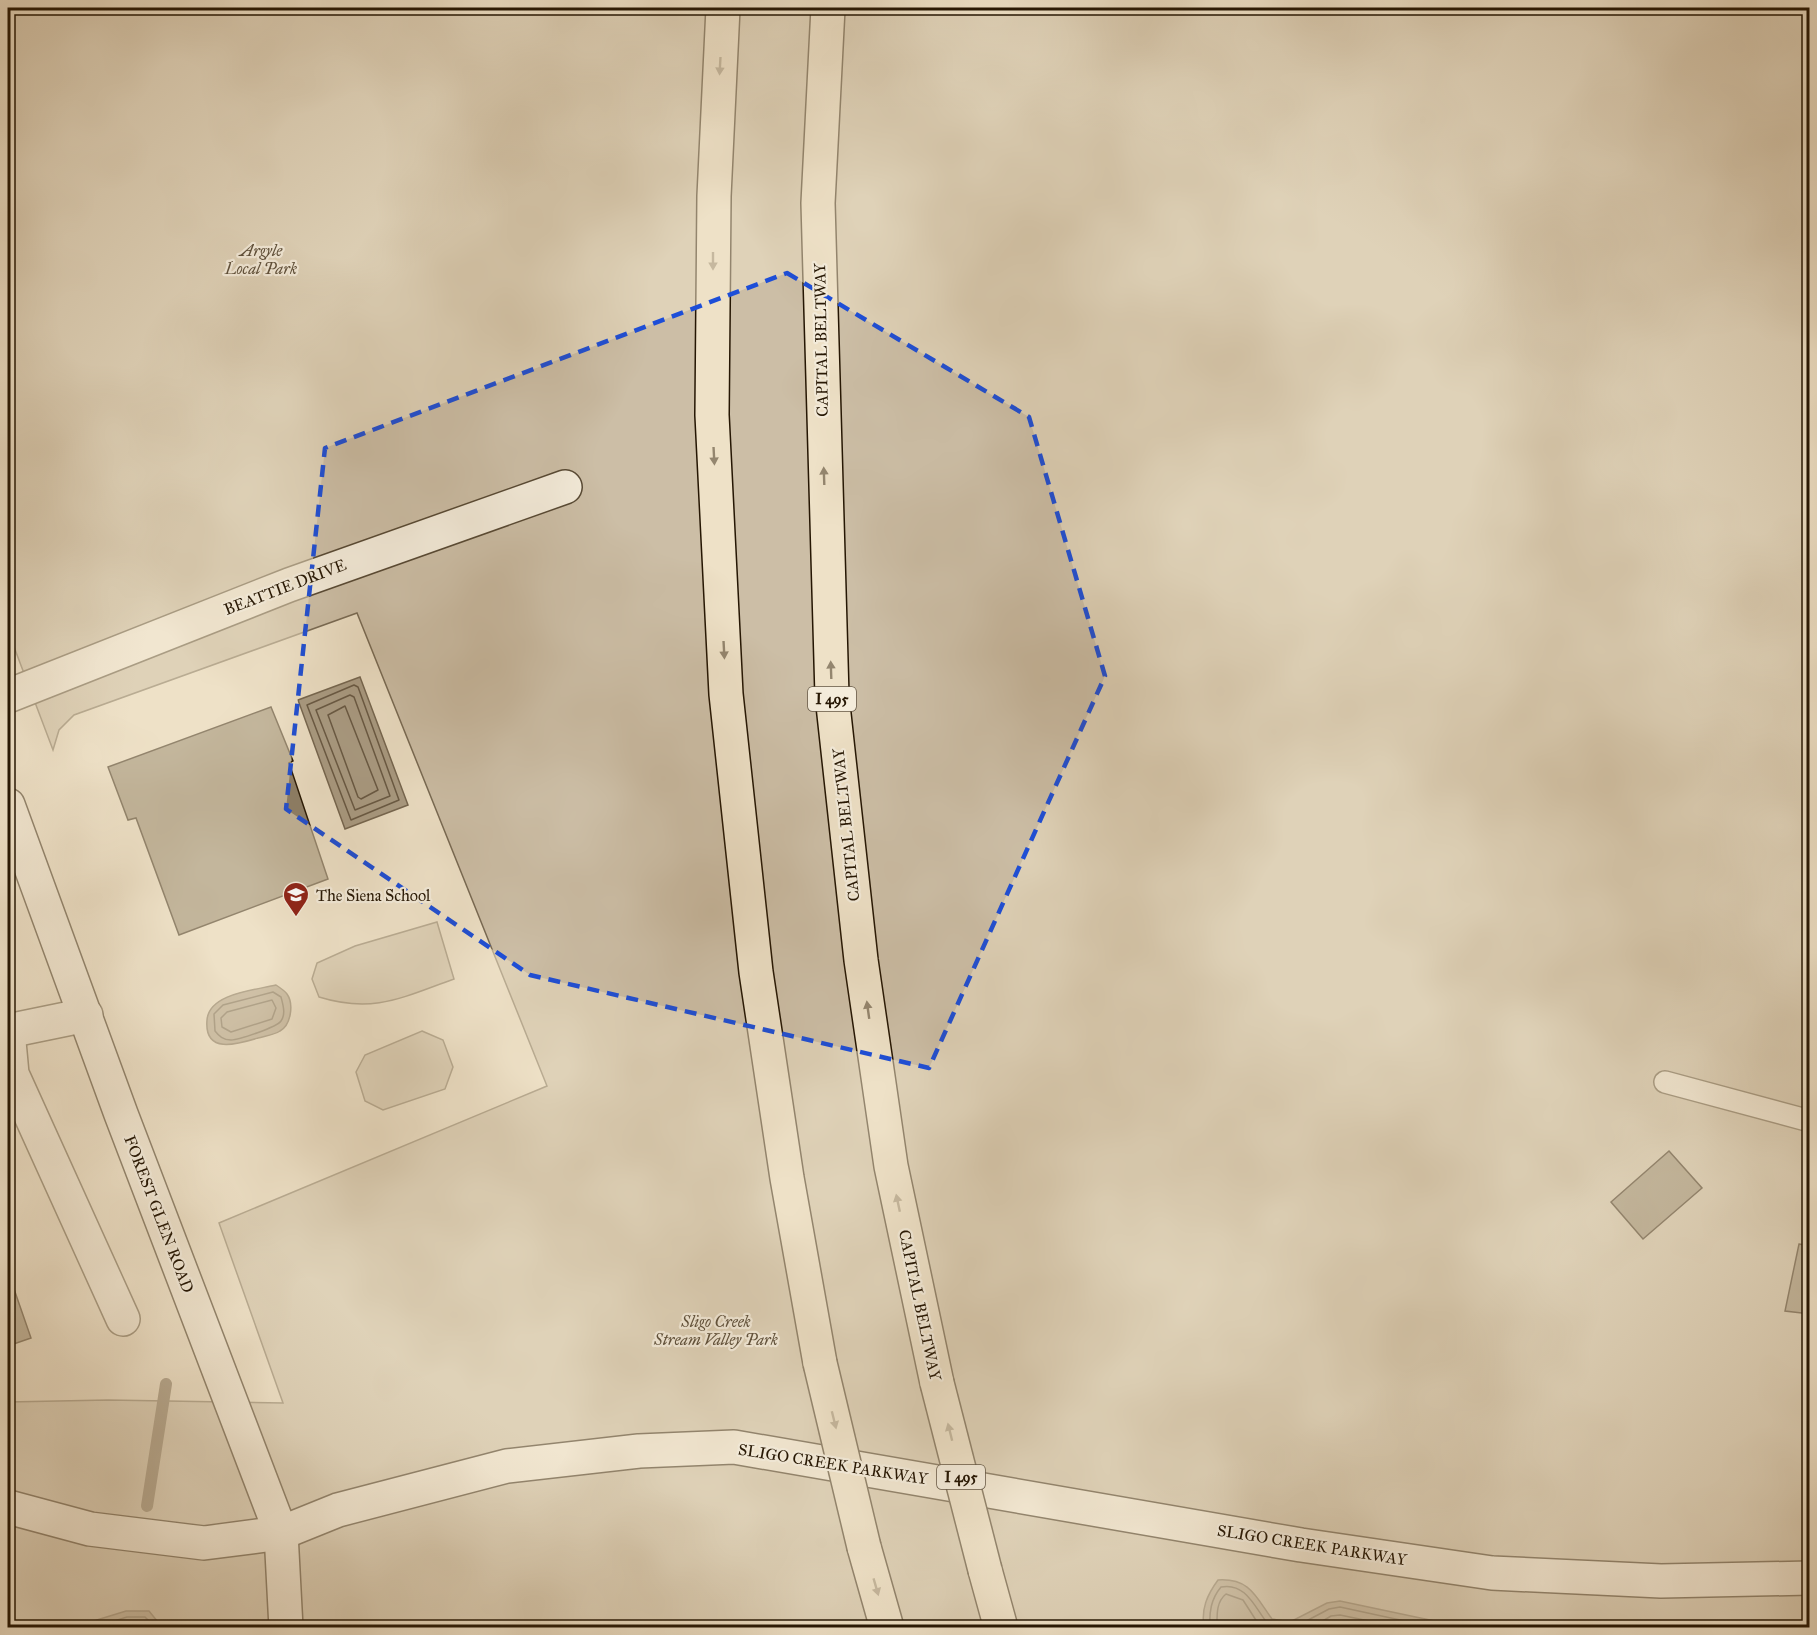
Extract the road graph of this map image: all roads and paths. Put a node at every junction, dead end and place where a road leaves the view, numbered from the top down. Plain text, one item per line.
1 (723, 8) edge
2 (828, 8) edge
3 (565, 487) dead end
4 (8, 696) edge
5 (8, 805) edge
6 (86, 1014) junction
7 (8, 1031) edge
8 (1665, 1082) dead end
9 (1809, 1121) edge
10 (123, 1319) dead end
11 (8, 1507) edge
12 (281, 1533) junction
13 (1809, 1578) edge
14 (286, 1628) edge
15 (887, 1628) edge
16 (1001, 1628) edge

1 -> 15 highway, bridge
16 -> 2 highway, CAPITAL BELTWAY / I 495, bridge
3 - 4 street, BEATTIE DRIVE
5 - 6 street, FOREST GLEN ROAD
6 - 7 street
6 - 12 street, FOREST GLEN ROAD
7 - 10 street
8 - 9 lane
11 - 12 street, SLIGO CREEK PARKWAY
12 - 13 street, SLIGO CREEK PARKWAY
12 - 14 street, FOREST GLEN ROAD

